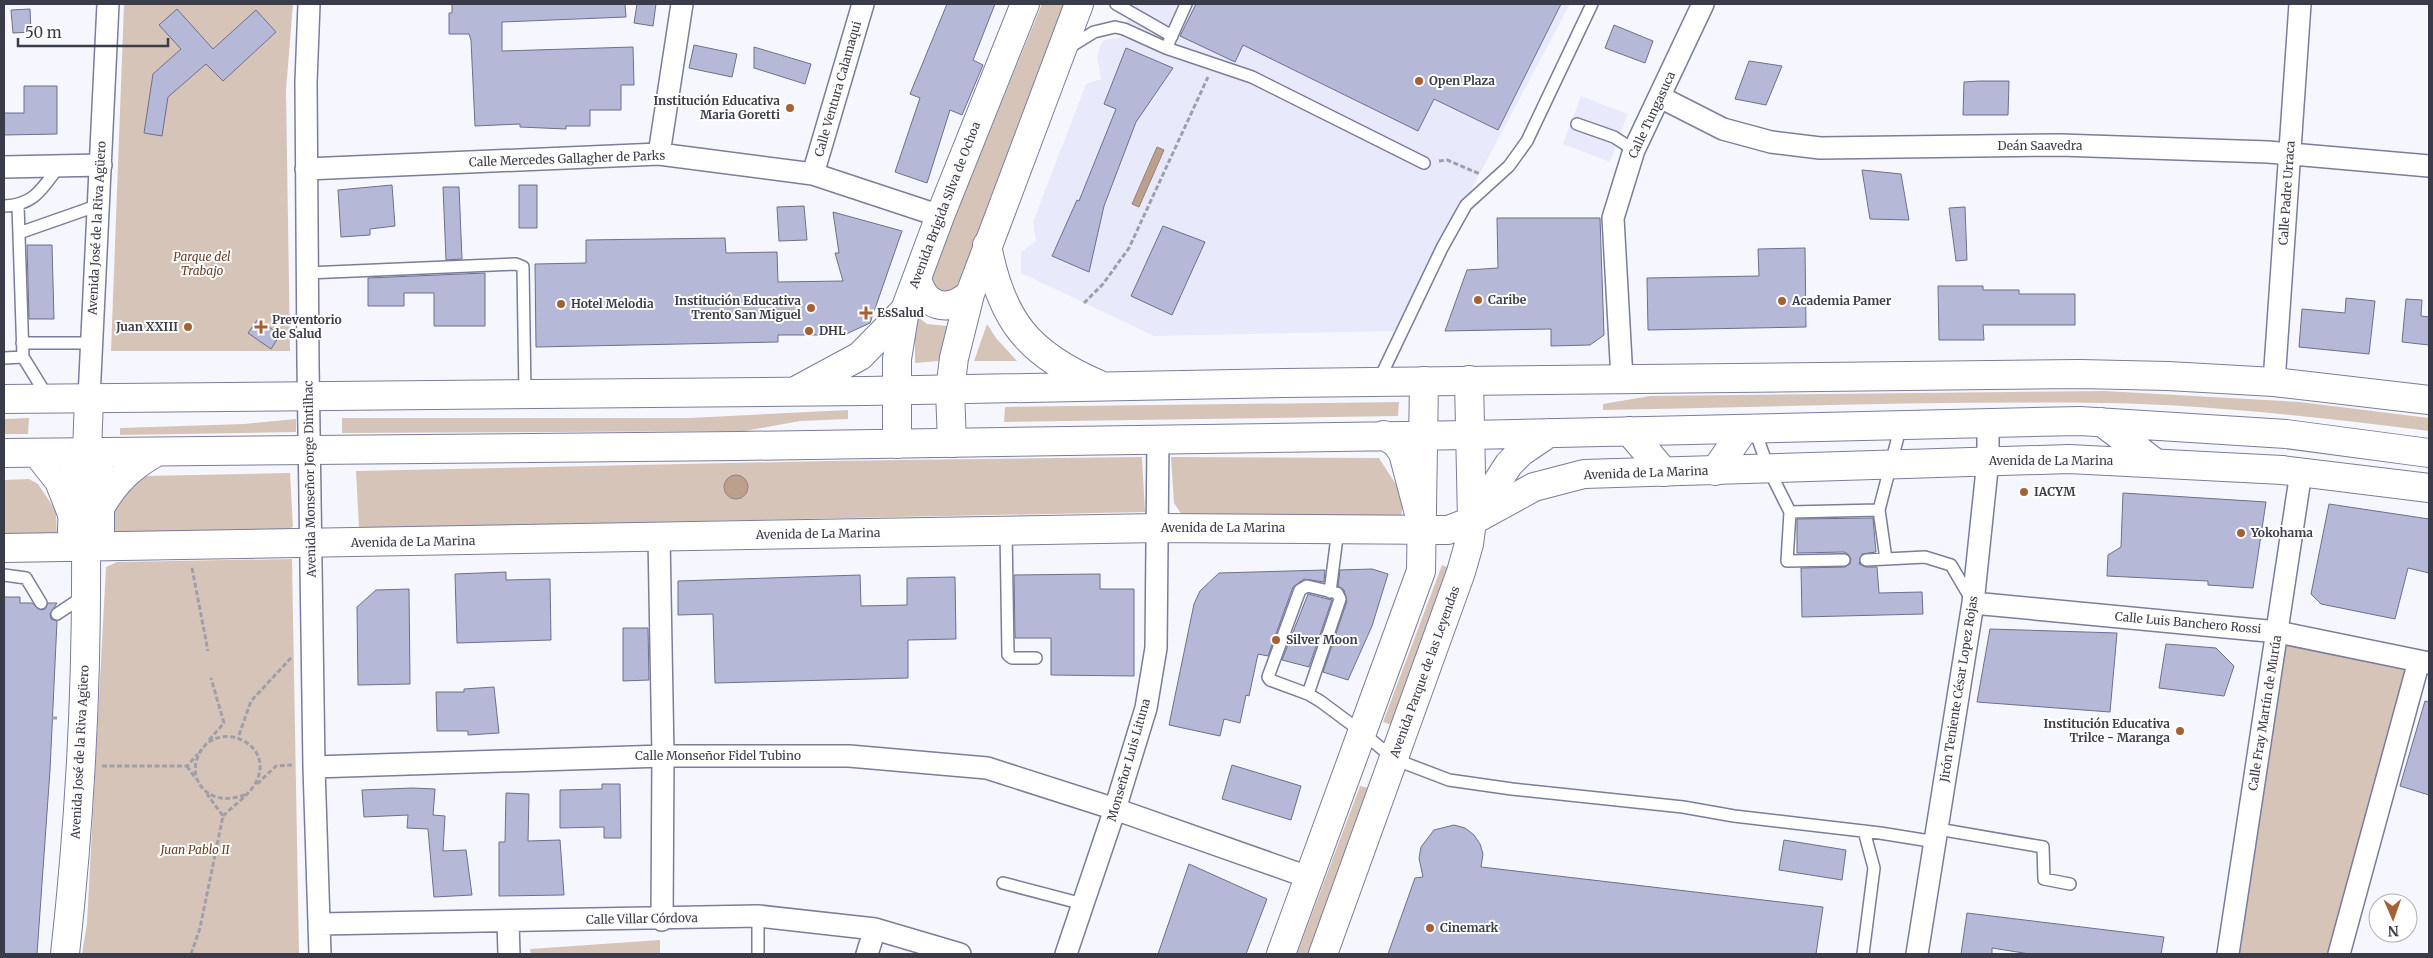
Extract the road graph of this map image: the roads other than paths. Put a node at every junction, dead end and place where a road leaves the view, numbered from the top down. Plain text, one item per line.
1 (108, 4) edge
2 (309, 4) edge
3 (682, 4) edge
4 (863, 4) edge
5 (1025, 4) edge
6 (1079, 4) edge
7 (1116, 4) edge
8 (1186, 4) edge
9 (1592, 4) edge
10 (1703, 4) edge
11 (2300, 4) edge
12 (1172, 36) junction
13 (1166, 48) junction
14 (1060, 54) junction
15 (1660, 97) junction
16 (1578, 124) dead end
17 (1634, 150) junction
18 (2290, 153) junction
19 (659, 154) junction
20 (1424, 163) road end
21 (101, 165) junction
22 (59, 166) junction
23 (2429, 166) edge
24 (4, 167) edge
25 (306, 169) junction
26 (813, 174) junction
27 (18, 205) junction
28 (99, 205) junction
29 (4, 206) edge
30 (940, 216) junction
31 (19, 233) junction
32 (987, 245) junction
33 (307, 273) junction
34 (917, 278) junction
35 (970, 294) junction
36 (905, 310) junction
37 (22, 342) junction
38 (92, 343) junction
39 (4, 358) edge
40 (23, 358) junction
41 (1622, 379) junction
42 (1469, 380) junction
43 (1424, 381) junction
44 (1378, 382) junction
45 (2274, 382) junction
46 (1104, 386) junction
47 (895, 390) junction
48 (950, 390) junction
49 (794, 392) junction
50 (525, 394) junction
51 (308, 396) junction
52 (48, 398) junction
53 (89, 398) junction
54 (4, 399) edge
55 (2429, 400) edge
56 (2102, 422) junction
57 (1988, 423) junction
58 (1901, 425) junction
59 (1749, 428) junction
60 (1629, 431) junction
61 (1549, 433) junction
62 (1384, 434) junction
63 (1422, 434) junction
64 (1470, 434) junction
65 (1158, 439) junction
66 (952, 443) junction
67 (897, 444) junction
68 (309, 451) junction
69 (155, 452) junction
70 (4, 453) edge
71 (37, 453) junction
72 (87, 453) junction
73 (2429, 453) edge
74 (1988, 460) junction
75 (2154, 462) junction
76 (1892, 464) junction
77 (1769, 470) junction
78 (1715, 471) junction
79 (1664, 472) junction
80 (2302, 472) junction
81 (2429, 488) edge
82 (100, 508) junction
83 (1879, 510) junction
84 (1790, 512) junction
85 (72, 514) junction
86 (1472, 521) junction
87 (1158, 528) junction
88 (1338, 528) junction
89 (1422, 528) junction
90 (1006, 530) junction
91 (659, 537) junction
92 (312, 543) junction
93 (4, 548) edge
94 (86, 548) junction
95 (1886, 559) junction
96 (1844, 560) dead end
97 (1866, 560) dead end
98 (4, 575) edge
99 (1330, 592) junction
100 (86, 595) junction
101 (41, 603) dead end
102 (1974, 603) junction
103 (57, 614) dead end
104 (2278, 632) junction
105 (1036, 658) dead end
106 (2424, 662) edge
107 (1308, 694) junction
108 (1363, 733) junction
109 (663, 756) junction
110 (1394, 759) junction
111 (314, 767) junction
112 (1115, 809) junction
113 (1864, 831) junction
114 (1937, 836) junction
115 (1308, 877) junction
116 (1003, 883) dead end
117 (2070, 884) dead end
118 (1083, 904) junction
119 (758, 916) junction
120 (662, 920) junction
121 (508, 921) junction
122 (320, 924) junction
123 (875, 929) junction
124 (65, 954) edge
125 (320, 954) edge
126 (508, 954) edge
127 (758, 954) edge
128 (867, 954) edge
129 (960, 954) edge
130 (1066, 954) edge
131 (1281, 954) edge
132 (1323, 954) edge
133 (1863, 954) edge
134 (1917, 954) edge
135 (2228, 954) edge
136 (2339, 954) edge

1 - 21 street, Avenida José de la Riva Agüero
2 - 25 street, Avenida Monseñor Jorge Dintilhac
3 - 19 street
4 - 26 street, Calle Ventura Calamaqui
5 - 30 main road, Avenida Brigida Silva de Ochoa
6 - 14 main road
7 - 12 lane
8 - 12 lane
9 - 44 lane
10 - 15 street, Calle Tungasuca
11 - 18 street, Calle Padre Urraca
12 - 13 lane
13 - 14 lane
13 - 20 lane
14 - 32 main road
15 - 17 street, Calle Tungasuca
15 - 18 street, Deán Saavedra
16 - 17 lane
17 - 41 street, Calle Tungasuca
18 - 23 street, Deán Saavedra
18 - 45 street, Calle Padre Urraca
19 - 25 street, Calle Mercedes Gallagher de Parks
19 - 26 street, Calle Mercedes Gallagher de Parks
21 - 22 street
21 - 28 street, Avenida José de la Riva Agüero
22 - 24 street
22 - 27 lane
25 - 33 street, Avenida Monseñor Jorge Dintilhac
26 - 30 street, Calle Mercedes Gallagher de Parks
27 - 29 lane
27 - 31 lane
28 - 31 lane
28 - 38 street, Avenida José de la Riva Agüero
30 - 34 main road, Avenida Brigida Silva de Ochoa
31 - 37 lane
32 - 35 main road
32 - 46 main road
33 - 50 lane
33 - 51 street, Avenida Monseñor Jorge Dintilhac
34 - 35 main road
34 - 36 main road, Avenida Brigida Silva de Ochoa
35 - 48 main road
36 - 47 main road, Avenida Brigida Silva de Ochoa
36 - 49 main road
37 - 38 lane
37 - 40 lane
38 - 53 street, Avenida José de la Riva Agüero
39 - 40 lane
40 - 52 lane
41 - 42 main road
41 - 45 main road
42 - 43 main road
42 - 64 main road, Avenida Parque de las Leyendas
43 - 44 main road
43 - 63 main road
44 - 46 main road
45 - 55 main road
46 - 48 main road
47 - 48 main road
47 - 49 main road
47 - 67 main road, Avenida Brigida Silva de Ochoa
48 - 66 main road
49 - 50 main road
50 - 51 main road
51 - 53 main road
51 - 68 street, Avenida Monseñor Jorge Dintilhac
52 - 53 main road
52 - 54 main road
53 - 72 main road, Avenida José de la Riva Agüero
56 - 57 main road
56 - 73 main road
56 - 75 main road
57 - 58 main road
57 - 74 street, Jirón Teniente César Lopez Rojas
58 - 59 main road
58 - 76 lane
59 - 60 main road
59 - 77 lane
59 - 78 main road
60 - 61 main road
60 - 79 main road
61 - 64 main road
61 - 86 main road
62 - 63 main road
62 - 65 main road
62 - 89 main road
63 - 64 main road
63 - 89 main road
64 - 86 main road, Avenida Parque de las Leyendas
65 - 66 main road
65 - 87 street, Monseñor Luis Lituna
66 - 67 main road
67 - 68 main road
68 - 69 main road
68 - 92 street, Avenida Monseñor Jorge Dintilhac
69 - 72 main road
69 - 82 main road
70 - 71 main road
71 - 72 main road
71 - 85 main road
72 - 82 main road
72 - 85 main road, Avenida José de la Riva Agüero
74 - 75 main road, Avenida de La Marina
74 - 76 main road, Avenida de La Marina
74 - 102 street, Jirón Teniente César Lopez Rojas
75 - 80 main road, Avenida de La Marina
76 - 77 main road, Avenida de La Marina
76 - 83 lane
77 - 78 main road, Avenida de La Marina
77 - 84 lane
78 - 79 main road, Avenida de La Marina
79 - 86 main road, Avenida de La Marina
80 - 81 main road, Avenida de La Marina
80 - 104 street, Calle Fray Martín de Murúa
82 - 94 main road
83 - 84 lane
83 - 95 lane
84 - 96 lane
85 - 94 main road, Avenida José de la Riva Agüero
86 - 89 main road, Avenida de La Marina
86 - 110 main road, Avenida Parque de las Leyendas
87 - 88 main road, Avenida de La Marina
87 - 90 main road, Avenida de La Marina
87 - 112 street, Monseñor Luis Lituna
88 - 89 main road, Avenida de La Marina
88 - 99 lane
89 - 108 main road
90 - 91 main road, Avenida de La Marina
90 - 105 lane
91 - 92 main road, Avenida de La Marina
91 - 109 street
92 - 94 main road, Avenida de La Marina
92 - 111 street, Avenida Monseñor Jorge Dintilhac
93 - 94 main road, Avenida de La Marina
94 - 100 main road, Avenida José de la Riva Agüero
95 - 97 lane
95 - 102 lane
98 - 101 lane
99 - 107 lane
99 - 107 lane
100 - 103 lane
100 - 124 main road, Avenida José de la Riva Agüero
102 - 104 street, Calle Luis Banchero Rossi
102 - 114 street, Jirón Teniente César Lopez Rojas
104 - 106 street, Calle Luis Banchero Rossi
104 - 135 street, Calle Fray Martín de Murúa
106 - 136 street
107 - 108 lane
108 - 110 lane
108 - 115 main road
109 - 111 street, Calle Monseñor Fidel Tubino
109 - 112 street, Calle Monseñor Fidel Tubino
109 - 120 street
110 - 113 lane
110 - 132 main road, Avenida Parque de las Leyendas
111 - 122 street, Avenida Monseñor Jorge Dintilhac
112 - 115 street, Calle Monseñor Fidel Tubino
112 - 118 street, Monseñor Luis Lituna
113 - 114 lane
113 - 133 lane
114 - 117 lane
114 - 134 street, Jirón Teniente César Lopez Rojas
115 - 131 main road
116 - 118 lane
118 - 130 street, Monseñor Luis Lituna
119 - 120 street, Calle Villar Córdova
119 - 123 street, Calle Villar Córdova
119 - 127 lane
120 - 121 street, Calle Villar Córdova
121 - 122 street, Calle Villar Córdova
121 - 126 street
122 - 125 street, Avenida Monseñor Jorge Dintilhac
123 - 128 street
123 - 129 street, Calle Villar Córdova

